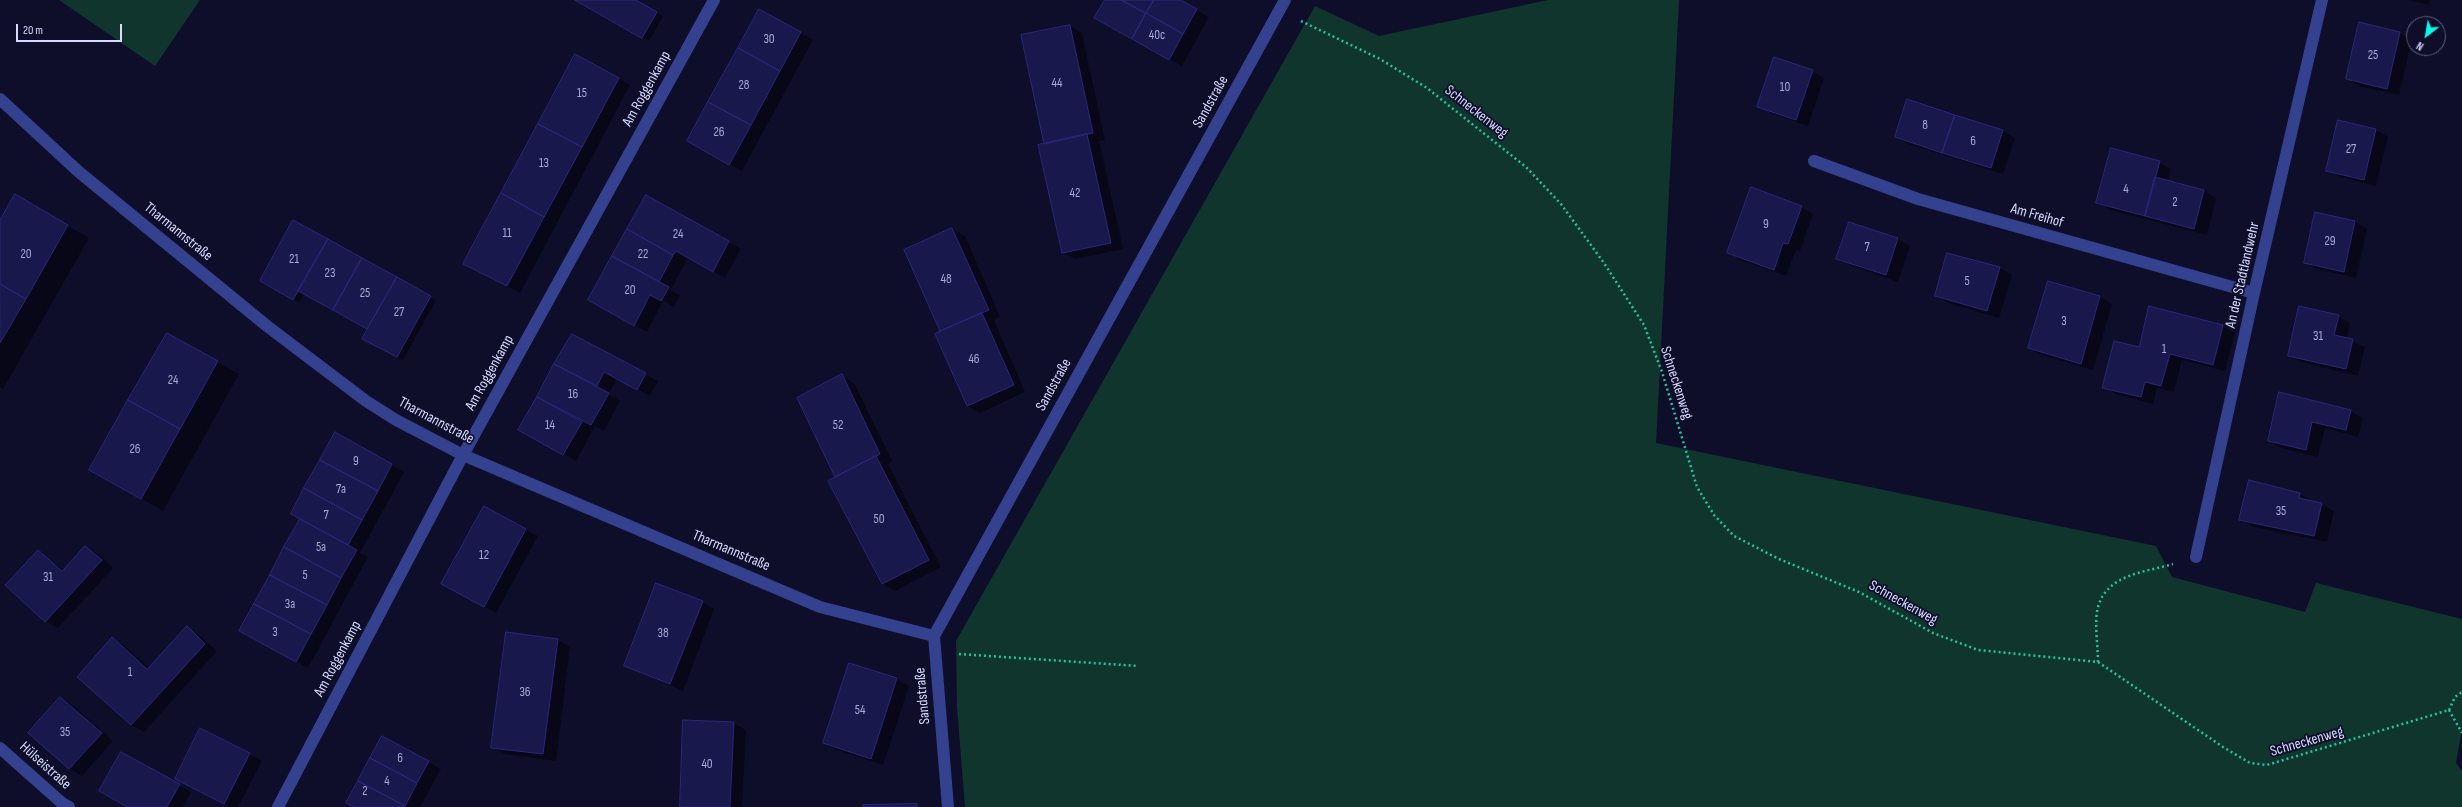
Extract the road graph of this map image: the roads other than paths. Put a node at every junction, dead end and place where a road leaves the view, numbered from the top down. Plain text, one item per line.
1 (714, 0) edge
2 (2322, 0) edge
3 (1282, 5) edge
4 (0, 99) edge
5 (1814, 161) dead end
6 (2254, 293) junction
7 (463, 455) junction
8 (2196, 557) road end
9 (934, 636) junction
10 (0, 748) edge
11 (69, 807) edge
12 (278, 807) edge
13 (948, 807) edge

1 - 7 street, Am Roggenkamp
2 - 6 street, An der Stadtlandwehr
3 - 9 street, Sandstraße
4 - 7 street, Tharmannstraße
5 - 6 street, Am Freihof
6 - 8 street, An der Stadtlandwehr
7 - 9 street, Tharmannstraße
7 - 12 street, Am Roggenkamp
9 - 13 street, Sandstraße
10 - 11 street, Hülseistraße

